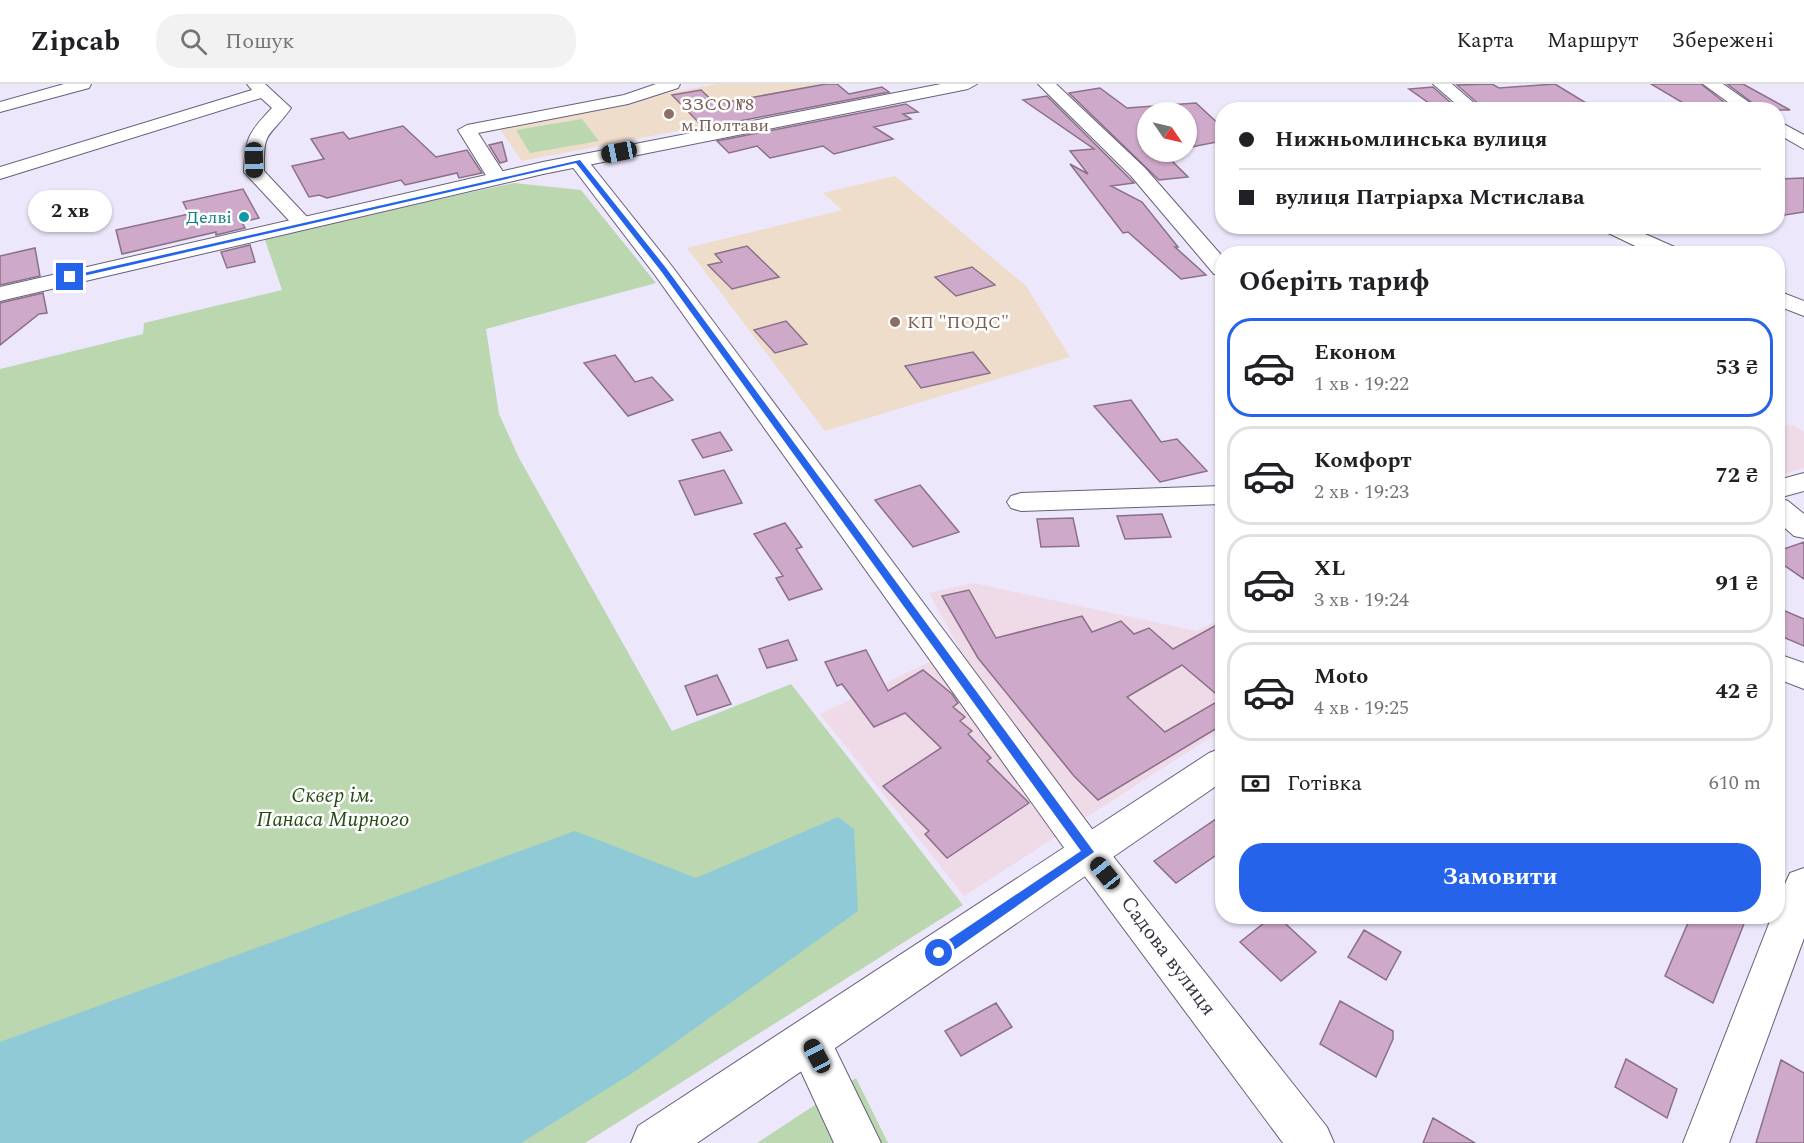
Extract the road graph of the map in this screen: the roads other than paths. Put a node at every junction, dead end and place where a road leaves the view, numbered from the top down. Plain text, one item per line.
1 (83, 84) edge
2 (672, 84) edge
3 (968, 84) edge
4 (1046, 84) edge
5 (1441, 84) edge
6 (1711, 84) edge
7 (260, 88) edge
8 (592, 89) dead end
9 (628, 99) junction
10 (1464, 102) edge
11 (1739, 102) edge
12 (0, 107) edge
13 (1785, 131) edge
14 (1804, 143) edge
15 (578, 161) junction
16 (0, 173) edge
17 (497, 178) junction
18 (302, 223) junction
19 (1627, 234) edge
20 (1653, 246) edge
21 (1215, 261) edge
22 (0, 294) edge
23 (1785, 301) edge
24 (1804, 309) edge
25 (1804, 482) edge
26 (1785, 487) edge
27 (1215, 495) edge
28 (1021, 502) dead end
29 (1785, 513) edge
30 (1804, 529) edge
31 (1785, 669) edge
32 (1804, 677) edge
33 (1215, 768) edge
34 (1088, 852) junction
35 (1804, 885) edge
36 (809, 1041) junction
37 (655, 1143) edge
38 (858, 1143) edge
39 (1311, 1143) edge
40 (1706, 1143) edge

1 - 12 street
2 - 9 street
3 - 15 main road
4 - 21 street
5 - 10 street
6 - 11 street
7 - 16 street
7 - 18 street
8 - 9 street
9 - 17 street
13 - 14 street
15 - 17 main road
15 - 34 street, Садова вулиця
17 - 18 main road
18 - 22 main road
19 - 20 street
23 - 24 street
25 - 26 main road
27 - 28 street
29 - 30 street
31 - 32 street
33 - 34 main road
34 - 36 main road
34 - 39 street, Садова вулиця
35 - 40 street
36 - 37 main road
36 - 38 street

